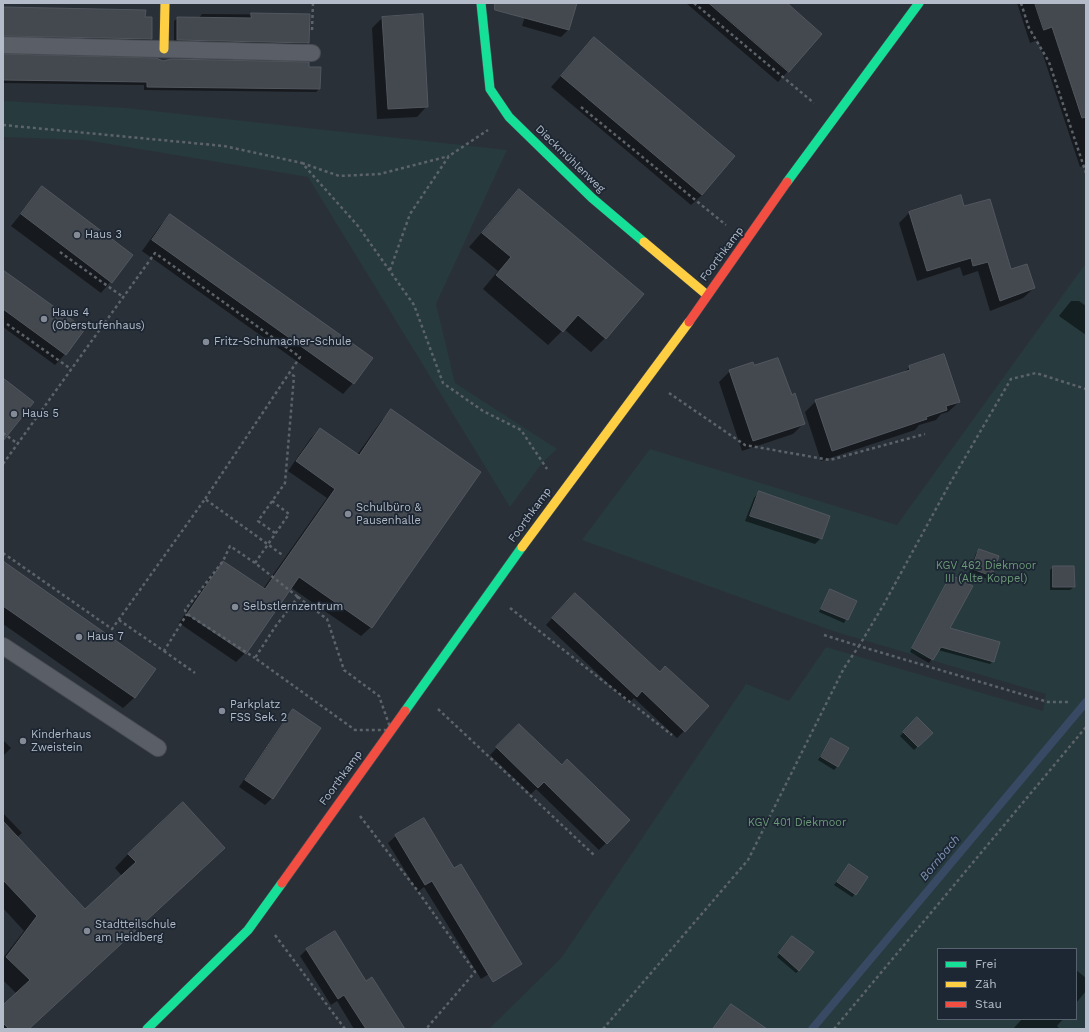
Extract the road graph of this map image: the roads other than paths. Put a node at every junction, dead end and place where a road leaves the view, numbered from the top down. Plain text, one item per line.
1 (165, 3) edge
2 (480, 3) edge
3 (919, 3) edge
4 (3, 45) edge
5 (164, 49) junction
6 (312, 53) road end
7 (706, 295) junction
8 (3, 646) edge
9 (158, 748) dead end
10 (147, 1029) edge

1 - 5 street
2 - 7 street, Dieckmühlenweg
3 - 7 street, Foorthkamp
4 - 5 lane
5 - 6 lane
7 - 10 street, Foorthkamp
8 - 9 lane

